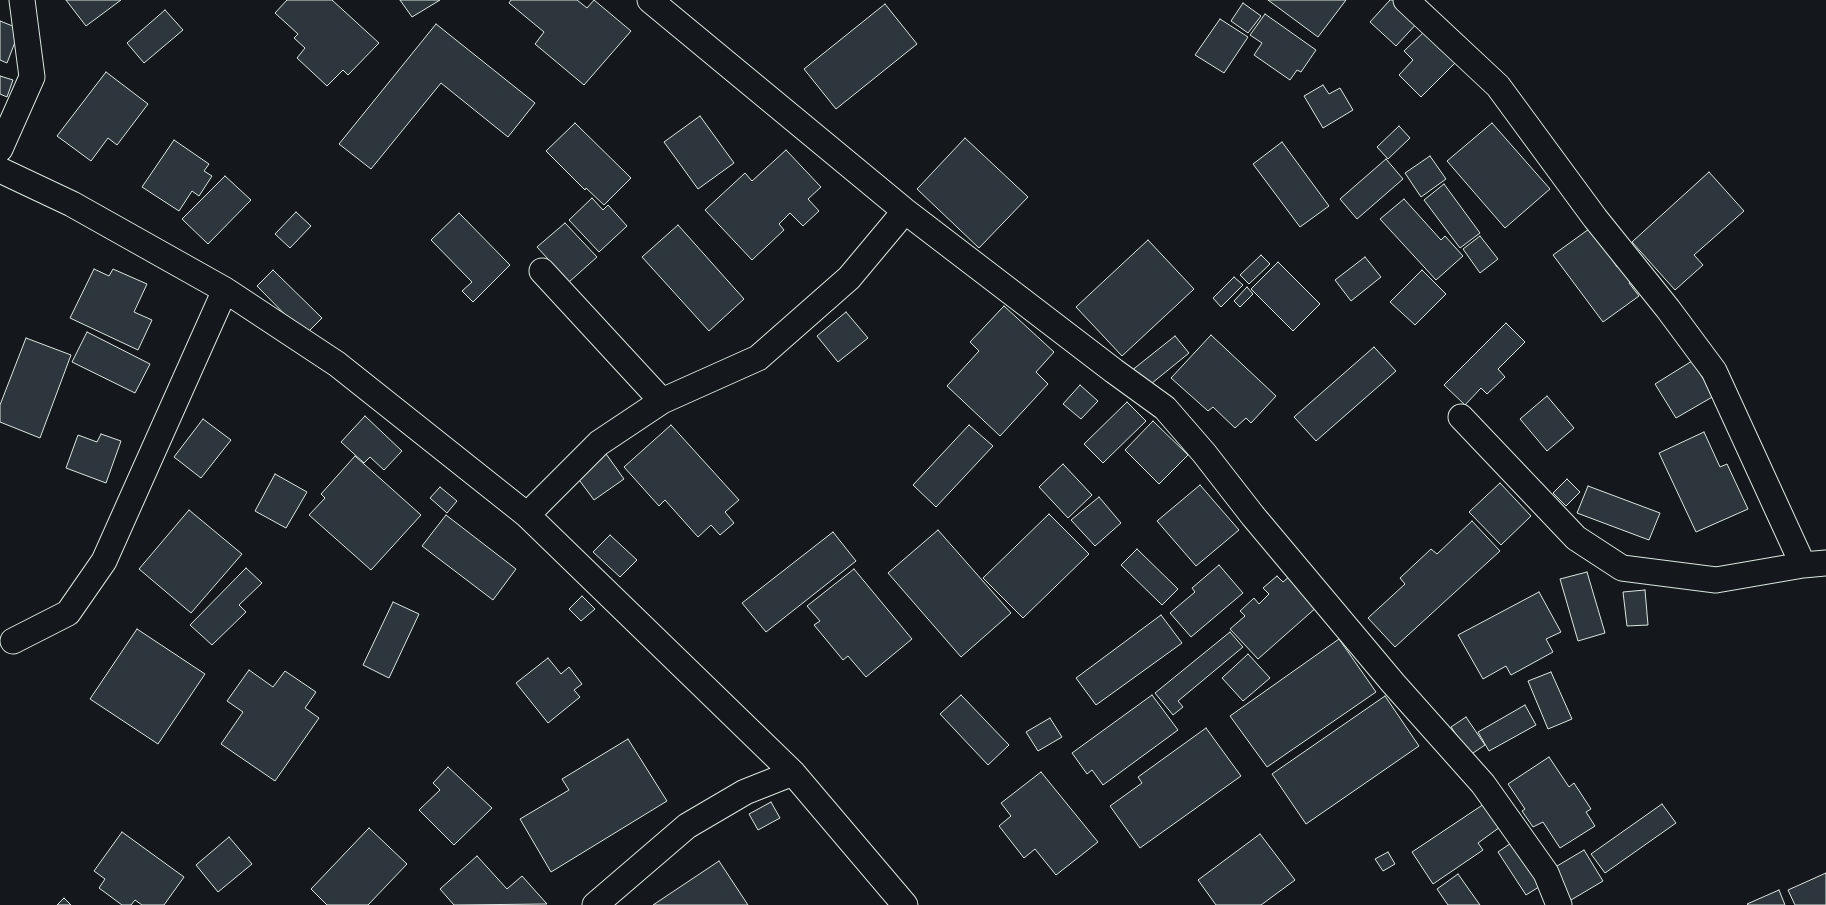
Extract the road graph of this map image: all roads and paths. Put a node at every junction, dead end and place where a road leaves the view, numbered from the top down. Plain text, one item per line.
1 (22, 0) edge
2 (650, 0) edge
3 (1406, 0) edge
4 (0, 149) edge
5 (0, 170) edge
6 (905, 211) junction
7 (542, 272) dead end
8 (225, 290) junction
9 (662, 401) junction
10 (1461, 417) dead end
11 (527, 515) junction
12 (1814, 564) edge
13 (12, 641) dead end
14 (793, 773) junction
15 (595, 905) edge
16 (905, 905) edge
17 (1559, 905) edge

1 - 4 street
2 - 6 street
3 - 12 street
5 - 8 street
6 - 9 street
6 - 17 street
7 - 9 street
8 - 11 street
8 - 13 street
9 - 11 street
10 - 12 street
11 - 14 street
14 - 15 street
14 - 16 street

